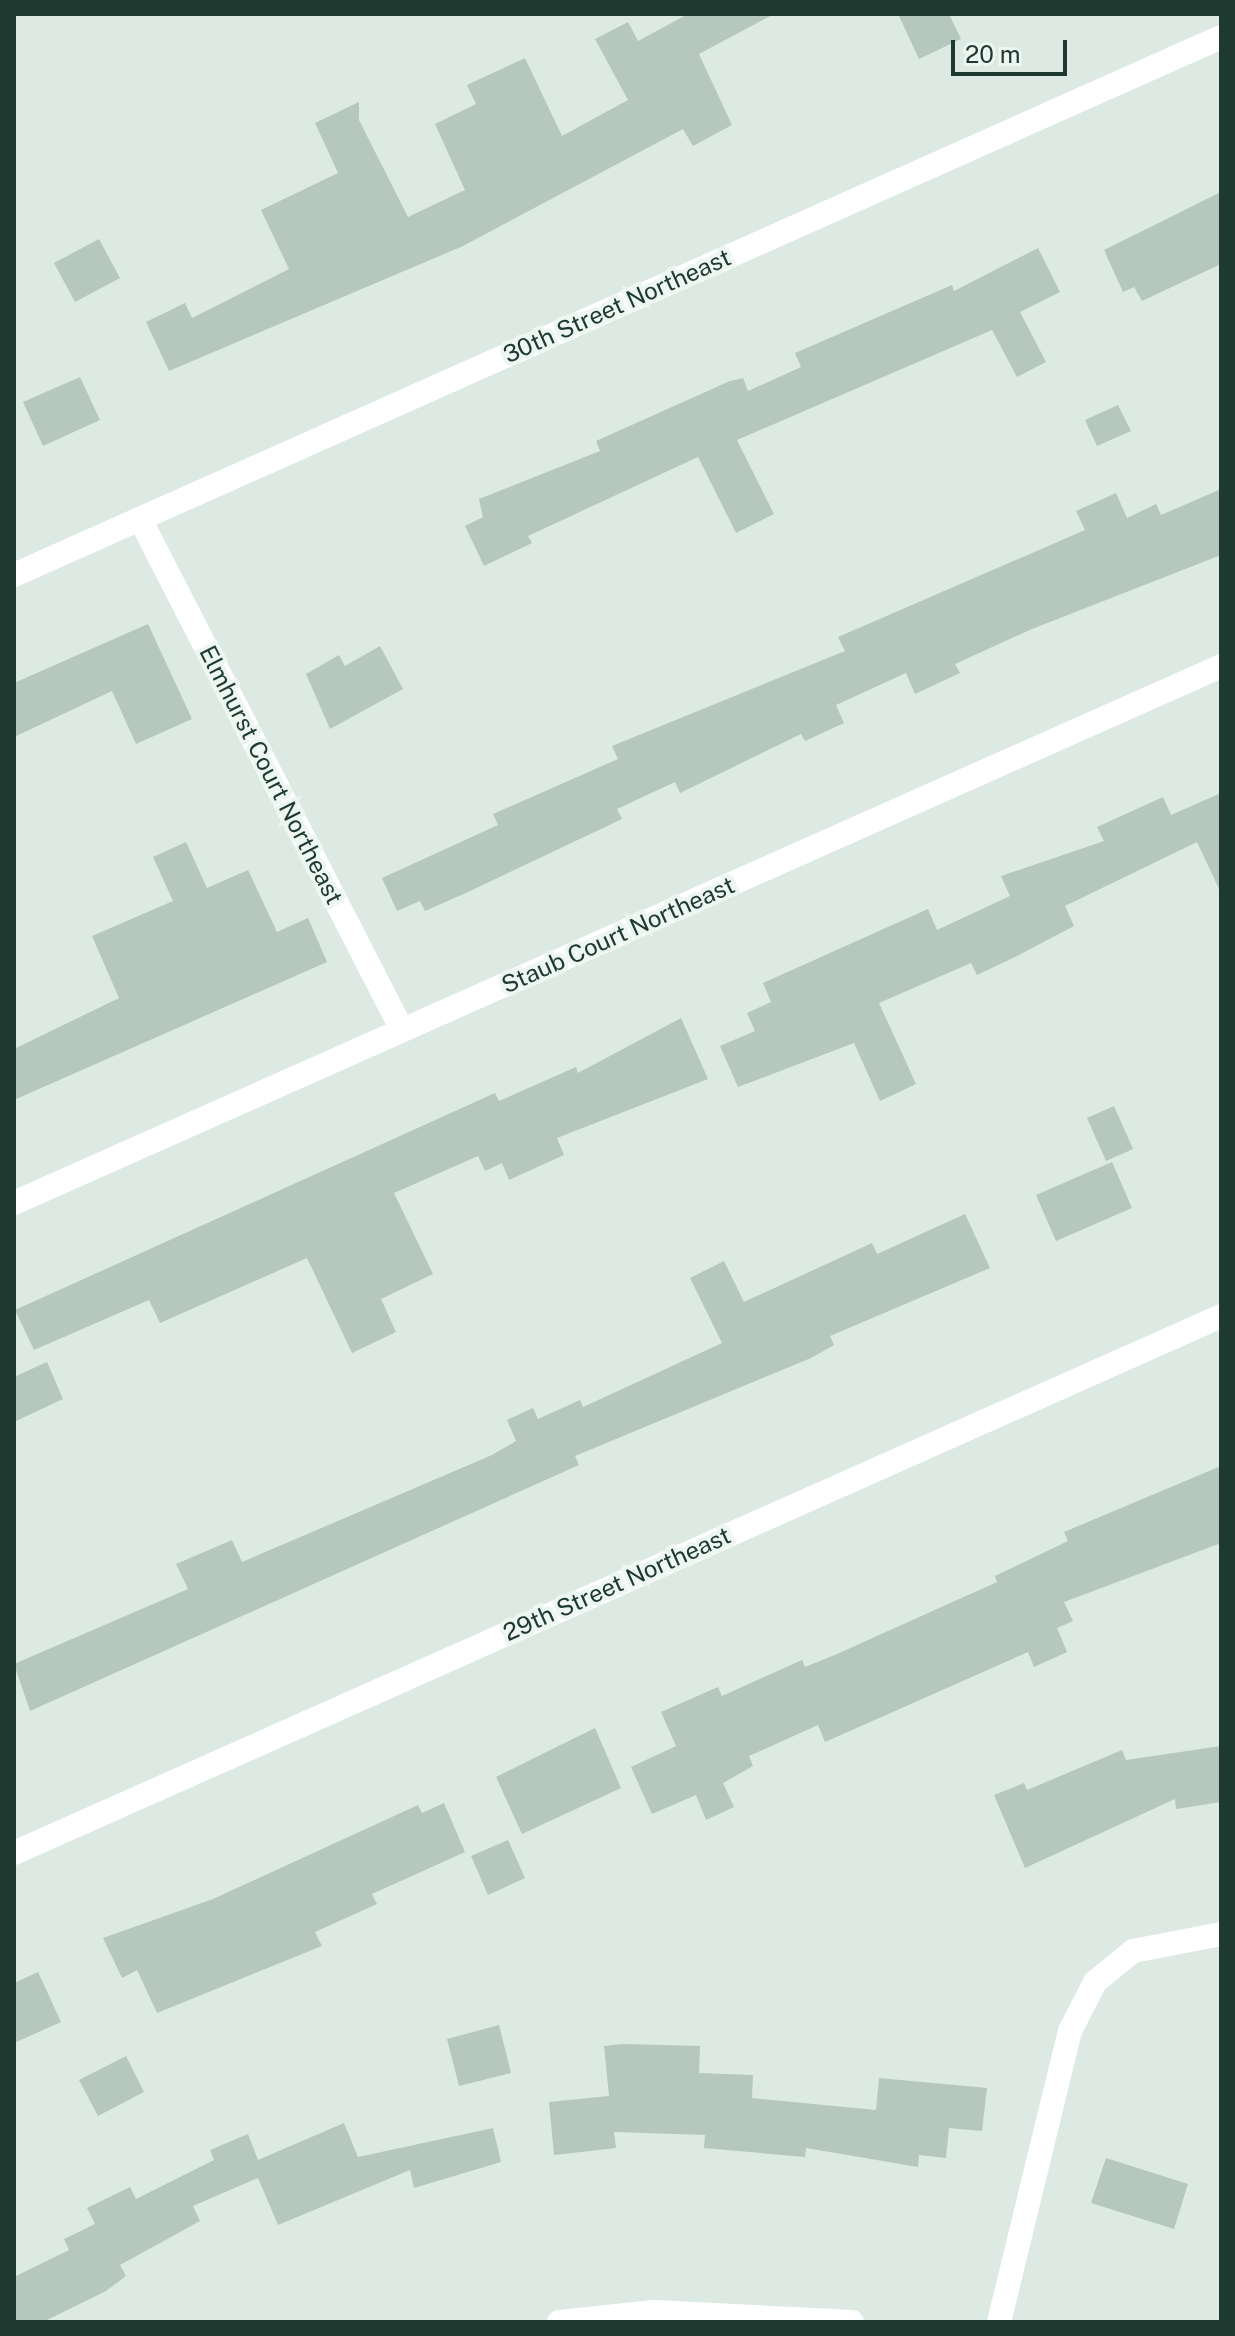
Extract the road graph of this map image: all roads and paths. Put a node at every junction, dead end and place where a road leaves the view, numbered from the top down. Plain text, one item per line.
1 (1221, 37) edge
2 (140, 519) junction
3 (14, 575) edge
4 (1221, 666) edge
5 (402, 1030) junction
6 (14, 1203) edge
7 (1221, 1316) edge
8 (14, 1853) edge
9 (1221, 1934) edge
10 (559, 2322) edge
11 (852, 2322) edge
12 (999, 2322) edge

1 - 2 street, 30th Street Northeast
2 - 3 street, 30th Street Northeast
2 - 5 street, Elmhurst Court Northeast
4 - 5 street, Staub Court Northeast
5 - 6 street, Staub Court Northeast
7 - 8 street, 29th Street Northeast
9 - 12 street
10 - 11 street

